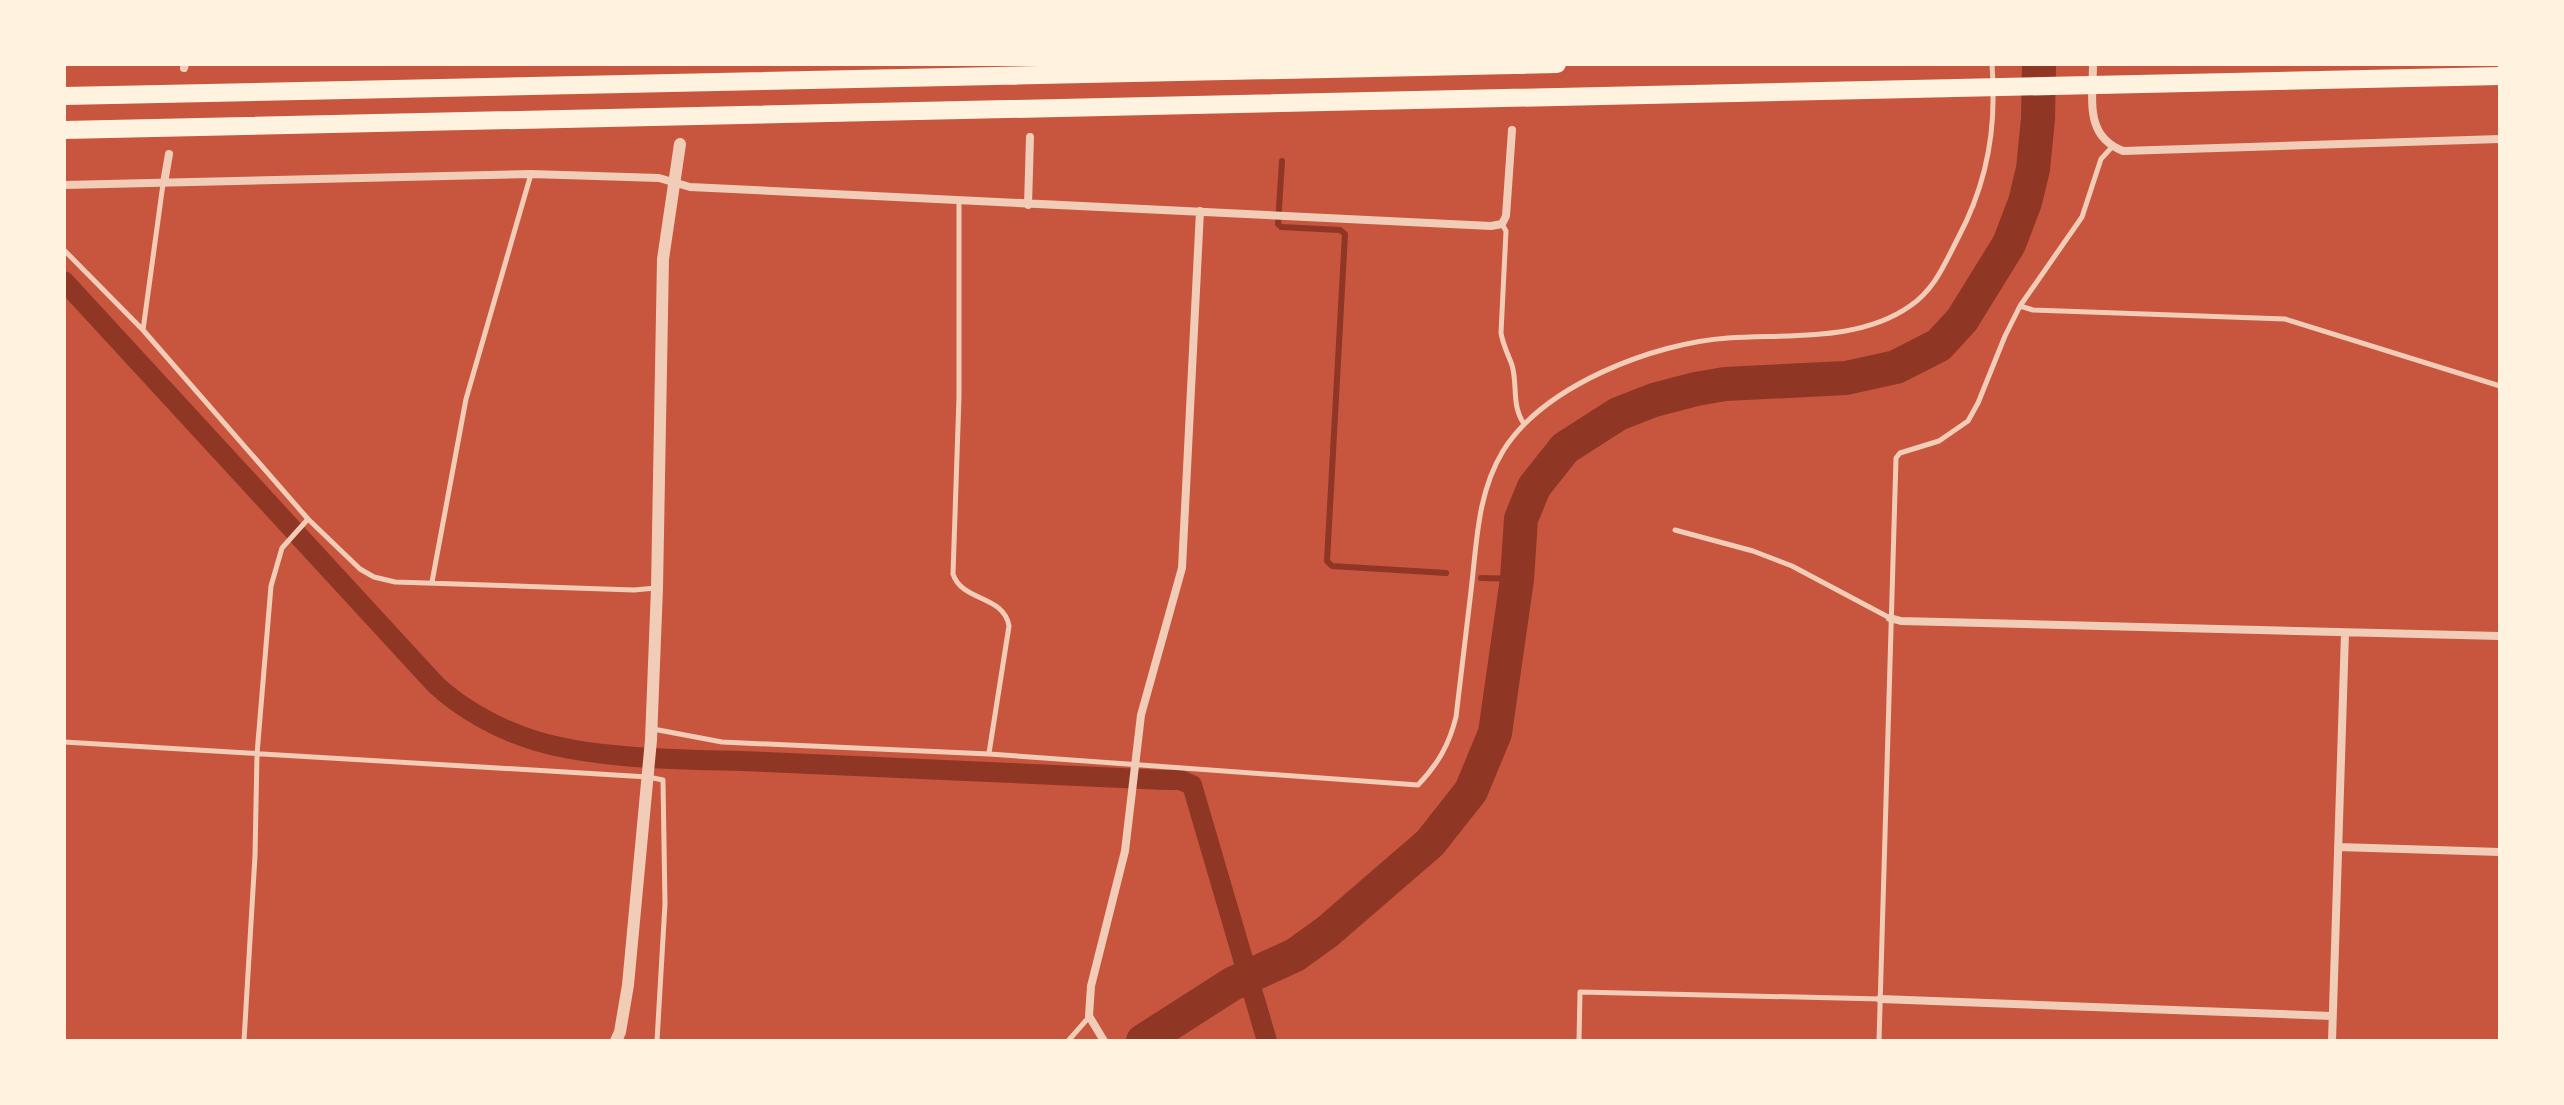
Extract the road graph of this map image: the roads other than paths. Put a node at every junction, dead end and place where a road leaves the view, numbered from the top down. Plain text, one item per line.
1 (1557, 64) edge
2 (1992, 64) edge
3 (2093, 64) edge
4 (2500, 76) edge
5 (64, 96) edge
6 (64, 130) edge
7 (1512, 130) dead end
8 (1030, 137) dead end
9 (2500, 139) edge
10 (680, 144) dead end
11 (2112, 147) junction
12 (169, 154) dead end
13 (531, 174) junction
14 (674, 182) junction
15 (164, 183) junction
16 (64, 185) edge
17 (959, 201) junction
18 (1028, 205) junction
19 (1200, 211) junction
20 (1502, 224) junction
21 (64, 250) edge
22 (2020, 306) junction
23 (143, 330) junction
24 (2500, 386) edge
25 (1524, 424) junction
26 (308, 519) junction
27 (1675, 530) dead end
28 (432, 582) junction
29 (657, 588) junction
30 (1890, 618) junction
31 (2345, 633) junction
32 (2500, 636) edge
33 (652, 735) junction
34 (64, 742) edge
35 (257, 754) junction
36 (989, 754) junction
37 (1135, 768) junction
38 (649, 773) junction
39 (2338, 847) junction
40 (2500, 852) edge
41 (1880, 999) junction
42 (1089, 1016) junction
43 (2332, 1016) junction
44 (244, 1041) edge
45 (616, 1041) edge
46 (657, 1041) edge
47 (1068, 1041) edge
48 (1104, 1041) edge
49 (1579, 1041) edge
50 (1879, 1041) edge
51 (2332, 1041) edge

1 - 5 highway
2 - 25 lane
3 - 11 street
4 - 6 highway
7 - 20 street
8 - 18 street
9 - 11 street
10 - 14 street
11 - 22 lane
12 - 15 street
13 - 14 street
13 - 15 street
13 - 28 lane
14 - 17 street
14 - 29 street
15 - 16 street
15 - 23 lane
17 - 18 street
17 - 36 lane
18 - 19 street
19 - 20 street
19 - 37 street
20 - 25 lane
21 - 23 lane
22 - 24 lane
22 - 30 lane
23 - 26 lane
25 - 37 lane
26 - 28 lane
26 - 35 lane
27 - 30 lane
28 - 29 lane
29 - 33 street
30 - 31 street
30 - 41 lane
31 - 32 street
31 - 39 street
33 - 36 lane
33 - 38 street
34 - 35 lane
35 - 38 lane
35 - 44 lane
36 - 37 lane
37 - 42 street
38 - 45 street
38 - 46 lane
39 - 40 street
39 - 43 street
41 - 43 street
41 - 49 lane
41 - 50 lane
42 - 47 lane
42 - 48 street
43 - 51 street

